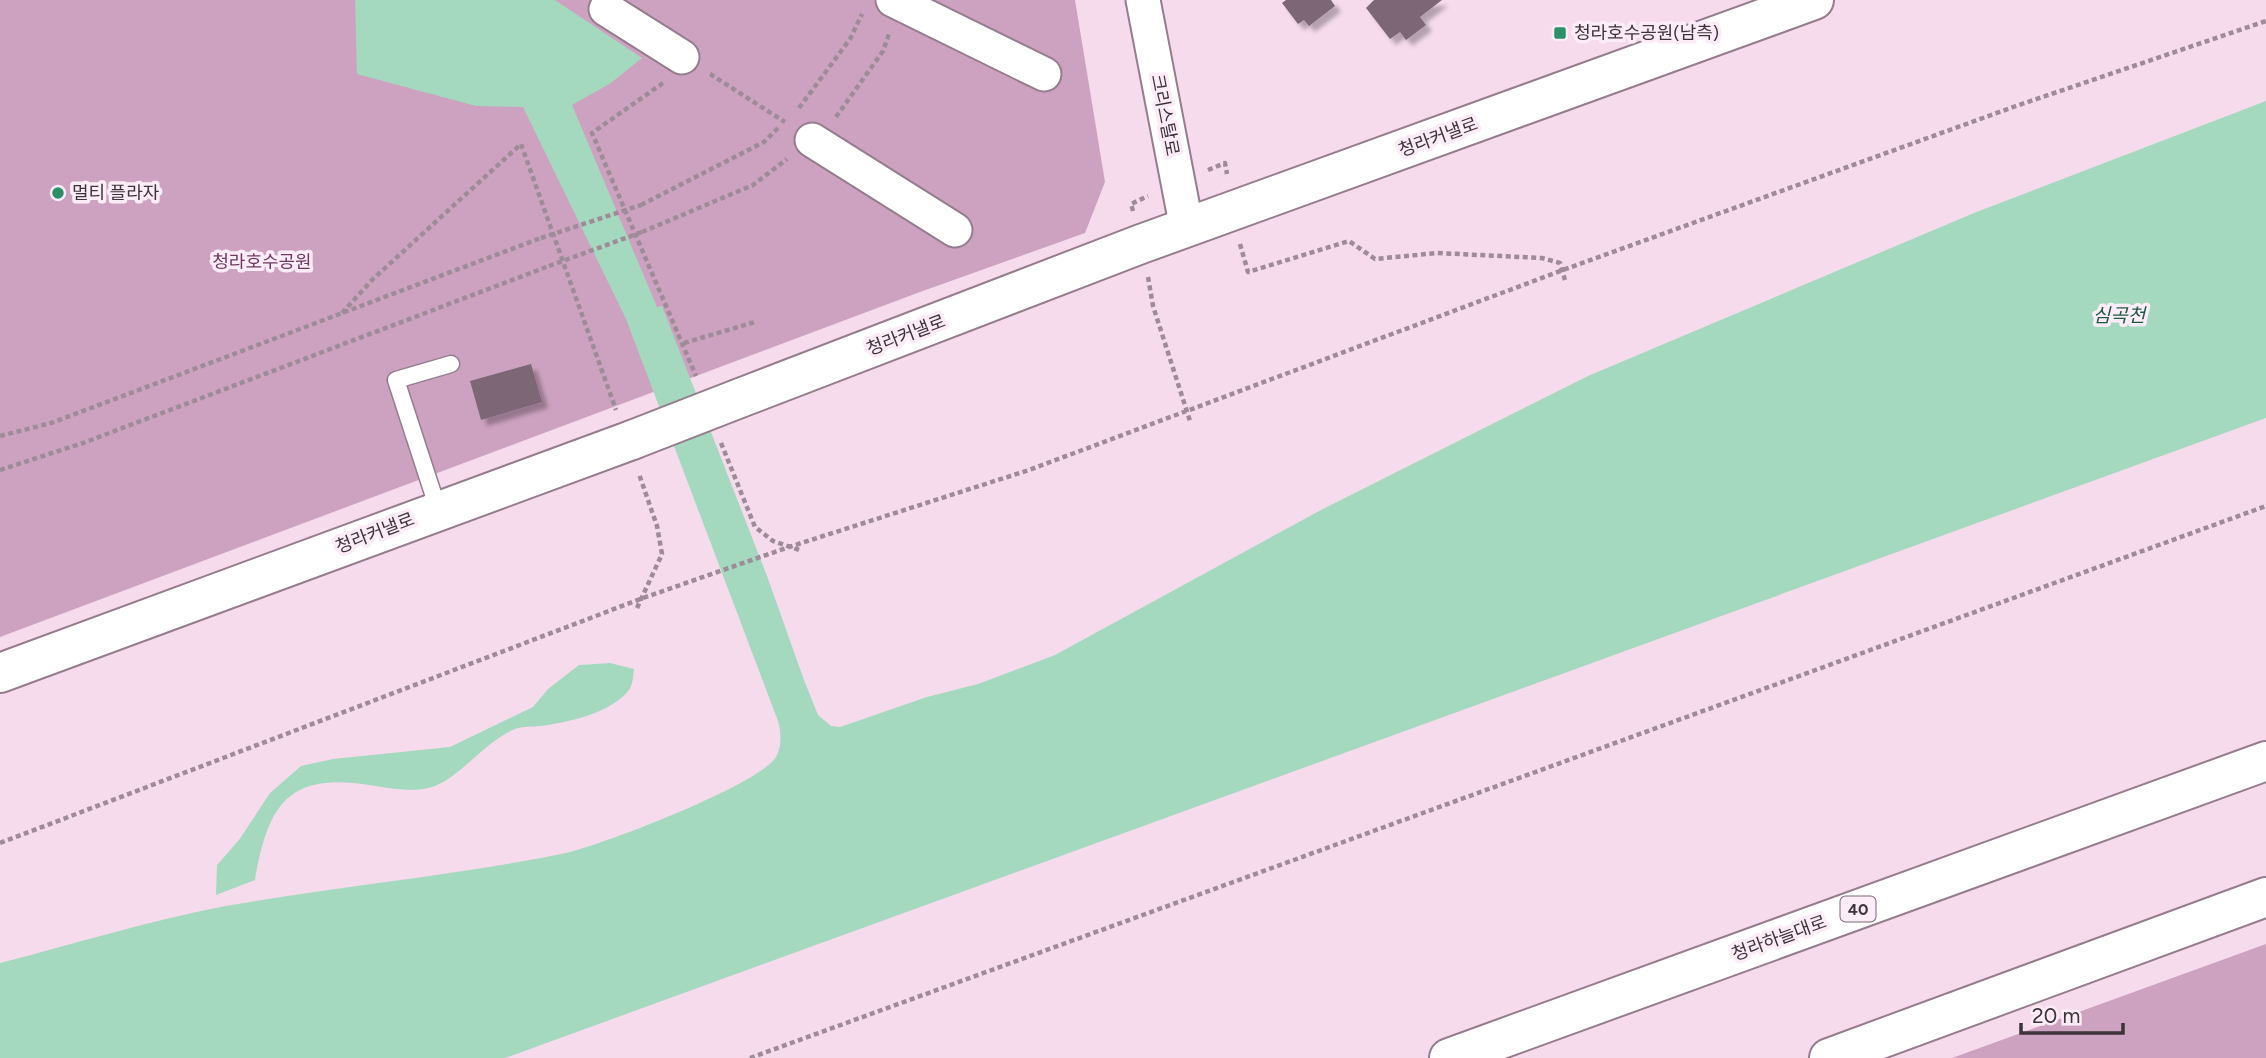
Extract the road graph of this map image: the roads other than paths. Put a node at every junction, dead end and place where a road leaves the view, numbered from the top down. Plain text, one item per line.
1 (1143, 0) edge
2 (1814, 0) edge
3 (885, 5) edge
4 (606, 9) dead end
5 (682, 57) road end
6 (1044, 74) dead end
7 (813, 140) road end
8 (1186, 229) junction
9 (955, 230) dead end
10 (451, 364) dead end
11 (438, 509) junction
12 (0, 673) edge
13 (2266, 761) edge
14 (2266, 897) edge
15 (1450, 1058) edge
16 (1829, 1058) edge

1 - 8 street, 크리스탈로
2 - 8 main road, 청라커낼로
3 - 6 street
4 - 5 street
7 - 9 street
8 - 11 main road, 청라커낼로, bridge
10 - 11 lane
11 - 12 main road, 청라커낼로
13 - 15 main road, 청라하늘대로 / 40
14 - 16 main road

